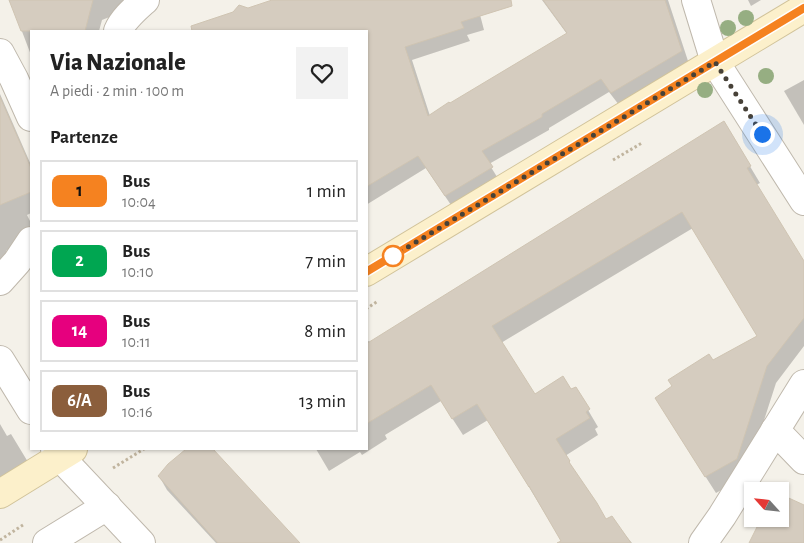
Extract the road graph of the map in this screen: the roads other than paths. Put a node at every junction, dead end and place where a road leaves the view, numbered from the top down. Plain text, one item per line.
1 (145, 0) edge
2 (696, 0) edge
3 (804, 8) edge
4 (118, 30) edge
5 (0, 53) edge
6 (715, 62) junction
7 (30, 115) edge
8 (804, 201) edge
9 (30, 242) edge
10 (368, 271) edge
11 (0, 281) edge
12 (0, 360) edge
13 (804, 384) edge
14 (30, 408) edge
15 (775, 430) junction
16 (63, 451) edge
17 (804, 460) edge
18 (0, 494) edge
19 (107, 506) junction
20 (47, 543) edge
21 (141, 543) edge
22 (703, 543) edge

1 - 4 street
2 - 6 street
3 - 6 street
5 - 7 street
6 - 8 street
6 - 10 street
9 - 11 street
12 - 14 street
13 - 15 street
15 - 17 street
15 - 22 street
16 - 18 street
16 - 19 street
19 - 20 street
19 - 21 street

